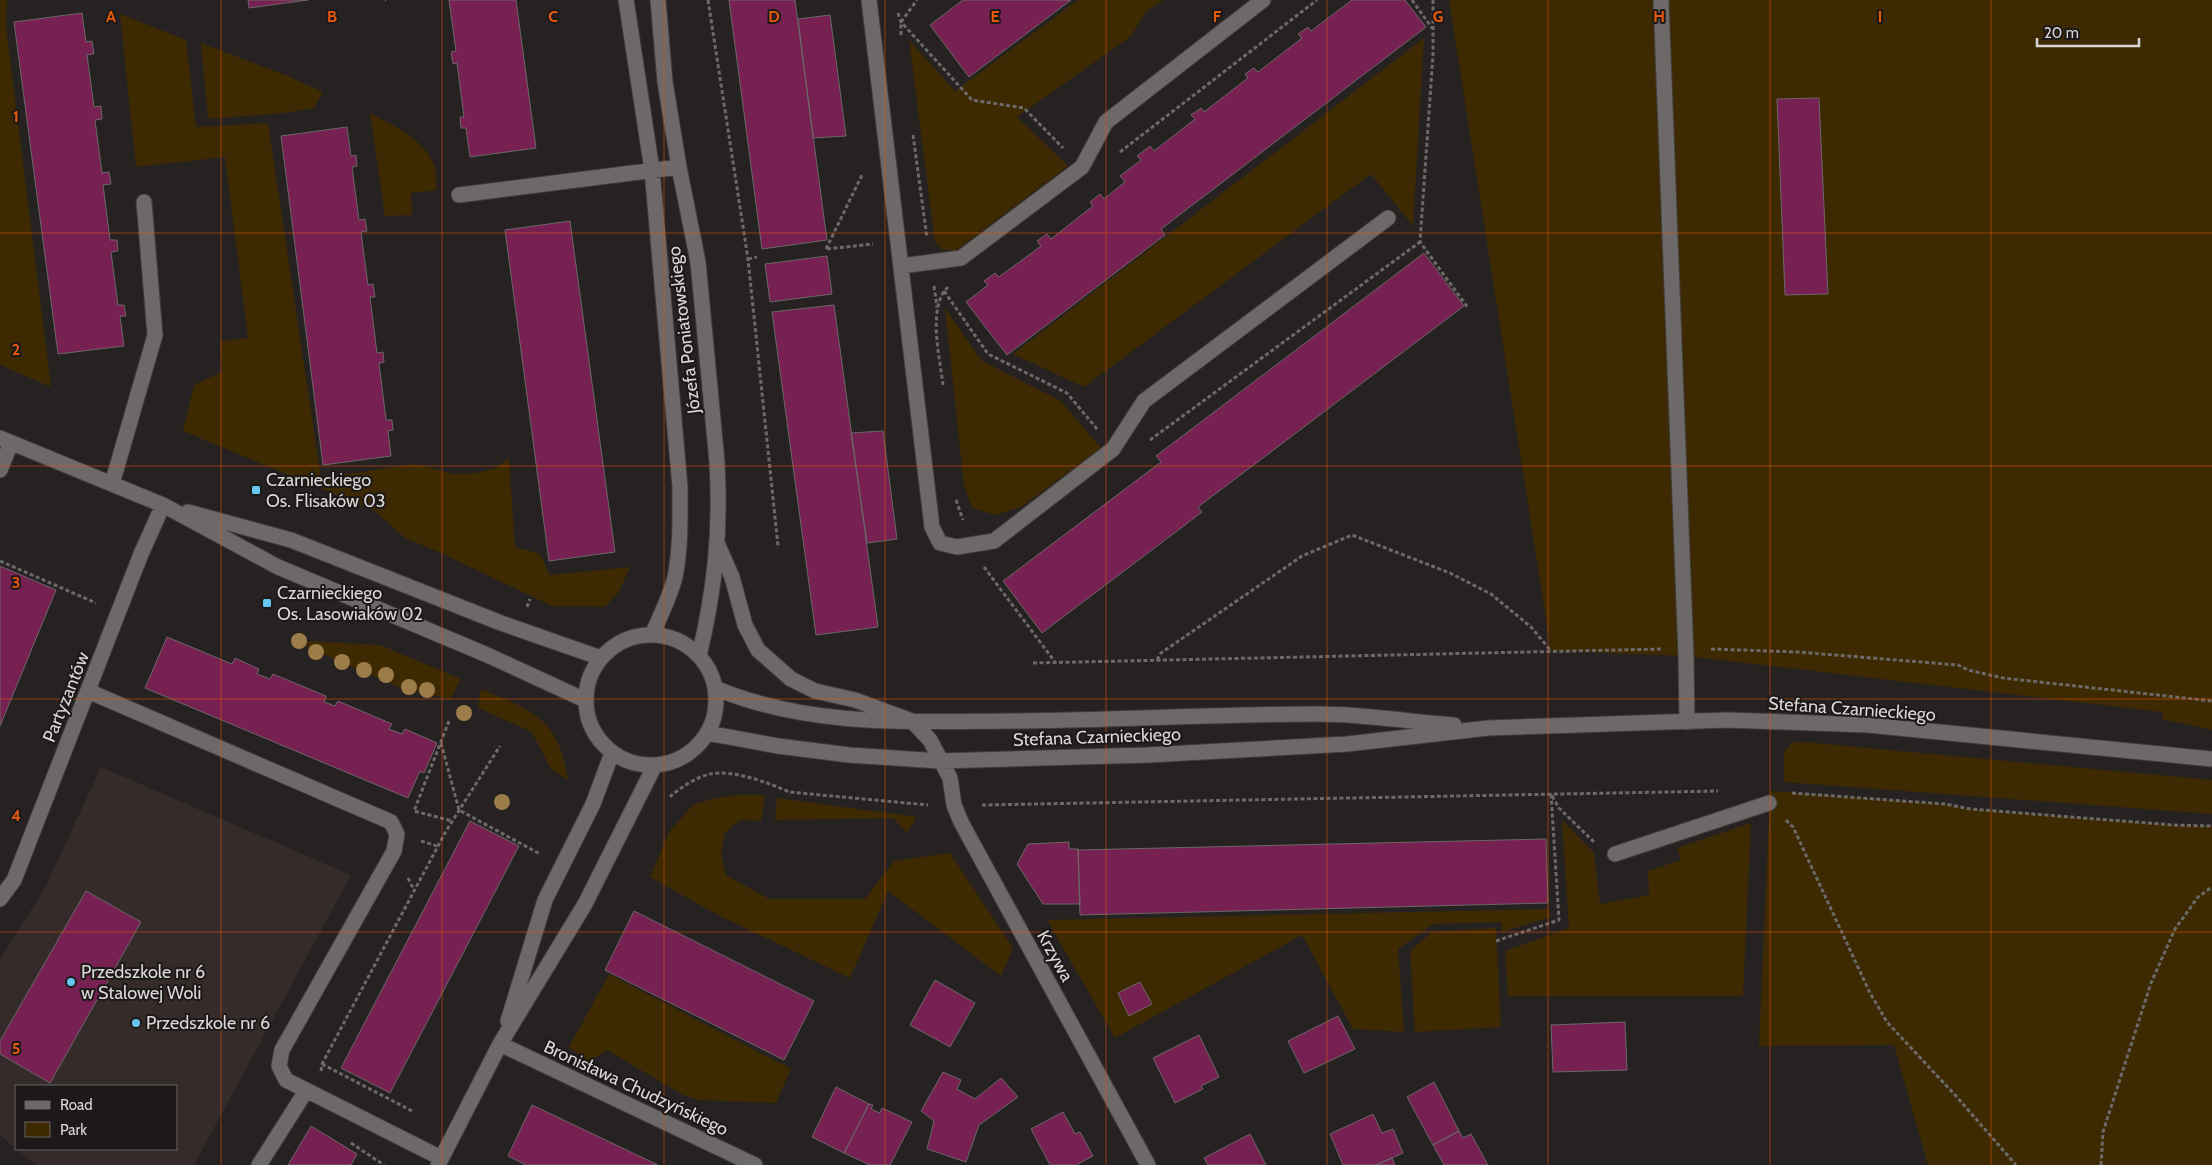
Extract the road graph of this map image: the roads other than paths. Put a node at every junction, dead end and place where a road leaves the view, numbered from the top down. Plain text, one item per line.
1 (626, 0) edge
2 (658, 0) edge
3 (869, 0) edge
4 (1263, 0) edge
5 (1661, 0) edge
6 (679, 167) junction
7 (652, 170) junction
8 (459, 195) dead end
9 (144, 202) dead end
10 (1388, 218) dead end
11 (901, 266) junction
12 (6, 441) edge
13 (0, 470) edge
14 (112, 484) junction
15 (163, 505) junction
16 (717, 542) junction
17 (652, 634) junction
18 (699, 656) junction
19 (601, 658) junction
20 (715, 688) junction
21 (88, 691) junction
22 (585, 700) junction
23 (912, 721) junction
24 (1687, 722) junction
25 (1488, 728) junction
26 (707, 733) junction
27 (612, 753) junction
28 (2212, 759) edge
29 (940, 761) junction
30 (655, 765) junction
31 (1770, 803) road end
32 (1615, 854) road end
33 (0, 899) edge
34 (500, 1044) junction
35 (313, 1094) junction
36 (440, 1162) edge
37 (260, 1165) edge
38 (755, 1165) edge
39 (1148, 1165) edge

1 - 7 street, Józefa Poniatowskiego
2 - 6 street, Józefa Poniatowskiego
3 - 11 street
4 - 11 street
5 - 24 street
6 - 7 street
6 - 16 street, Józefa Poniatowskiego
7 - 8 street
7 - 17 street, Józefa Poniatowskiego
9 - 14 street
10 - 11 street
12 - 13 street
12 - 14 street
14 - 15 street
15 - 19 street
15 - 21 street, Partyzantów
15 - 22 street
16 - 18 street, Józefa Poniatowskiego
16 - 23 street
17 - 18 street
17 - 19 street
18 - 20 street
19 - 22 street
20 - 23 street, Stefana Czarnieckiego
20 - 26 street
21 - 33 street, Partyzantów
21 - 35 street
22 - 27 street
23 - 25 street, Stefana Czarnieckiego
23 - 29 street, Krzywa
24 - 25 street, Stefana Czarnieckiego
24 - 28 street, Stefana Czarnieckiego
25 - 29 street, Stefana Czarnieckiego
26 - 29 street, Stefana Czarnieckiego
26 - 30 street
27 - 30 street
27 - 34 street
29 - 39 street, Krzywa
30 - 34 street
31 - 32 street
34 - 36 street
34 - 38 street, Bronisława Chudzyńskiego
35 - 36 street
35 - 37 street

